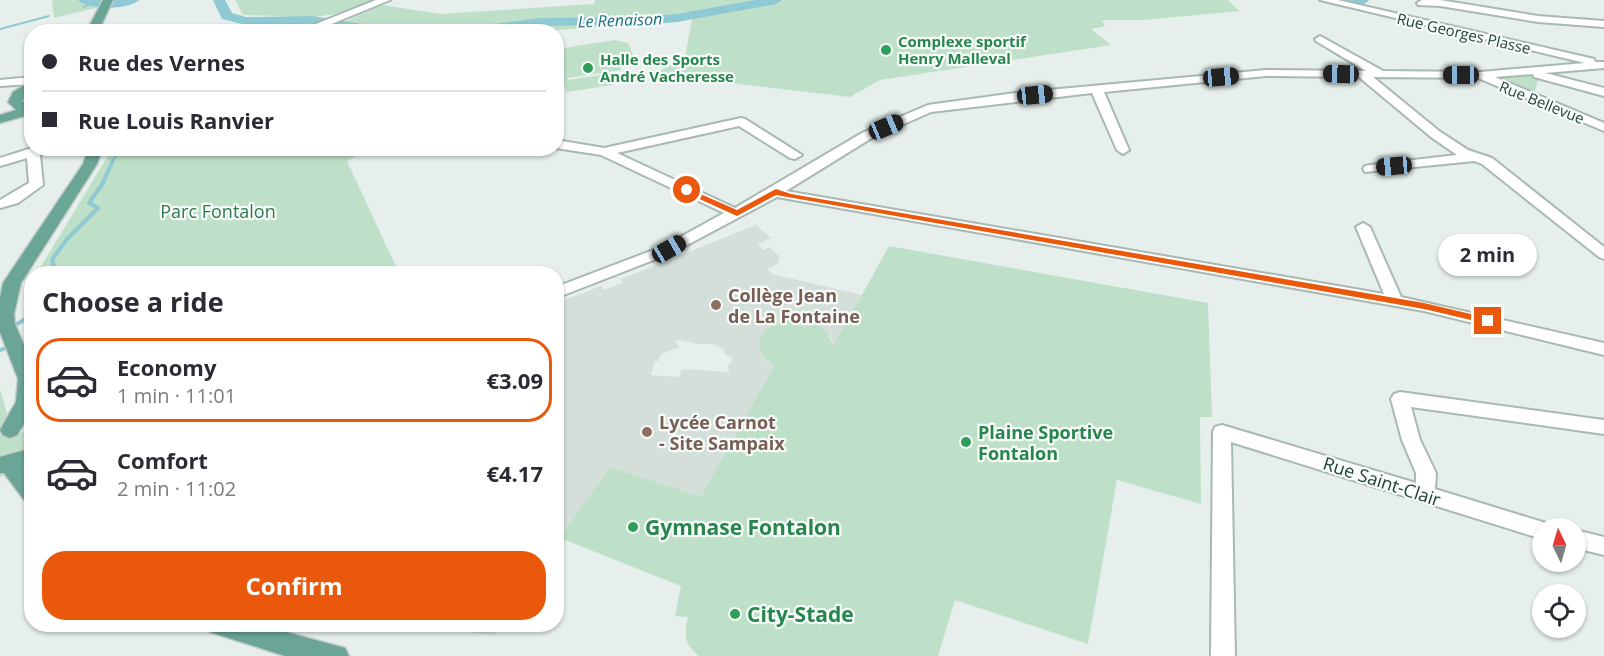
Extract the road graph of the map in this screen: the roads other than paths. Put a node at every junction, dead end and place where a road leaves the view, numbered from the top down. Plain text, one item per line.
1 (385, 0) edge
2 (1326, 0) edge
3 (112, 3) edge
4 (1422, 3) dead end
5 (98, 24) edge
6 (106, 24) edge
7 (325, 24) edge
8 (1604, 24) edge
9 (1320, 39) dead end
10 (1604, 65) edge
11 (1362, 74) junction
12 (1380, 74) junction
13 (1537, 74) junction
14 (1481, 75) junction
15 (24, 82) edge
16 (0, 83) edge
17 (1094, 89) junction
18 (0, 90) edge
19 (24, 90) edge
20 (1604, 92) edge
21 (17, 97) junction
22 (1533, 98) junction
23 (24, 108) edge
24 (0, 109) edge
25 (24, 112) edge
26 (0, 119) edge
27 (1604, 128) edge
28 (564, 145) edge
29 (1123, 150) dead end
30 (604, 152) junction
31 (24, 155) edge
32 (795, 155) dead end
33 (33, 156) edge
34 (93, 156) edge
35 (1476, 157) junction
36 (0, 162) edge
37 (1370, 169) dead end
38 (776, 192) junction
39 (0, 204) edge
40 (737, 214) junction
41 (1363, 227) dead end
42 (1604, 254) edge
43 (564, 290) edge
44 (1395, 301) junction
45 (1604, 349) edge
46 (24, 367) edge
47 (24, 406) edge
48 (24, 426) edge
49 (1604, 428) edge
50 (5, 433) edge
51 (24, 459) edge
52 (4, 466) edge
53 (24, 484) edge
54 (1425, 496) junction
55 (1532, 527) edge
56 (1586, 542) edge
57 (1604, 546) edge
58 (241, 632) edge
59 (297, 653) edge
60 (336, 656) edge
61 (1223, 656) edge

1 - 7 street
2 - 10 street, Rue Georges Plasse
3 - 5 main road
3 - 6 main road
4 - 8 street
9 - 12 street
10 - 13 street
11 - 12 street
11 - 17 street
11 - 35 street
12 - 14 street
13 - 14 street
13 - 20 street
13 - 22 street
14 - 22 street, Rue Bellevue
15 - 16 street
17 - 29 street
17 - 38 street
18 - 21 street
19 - 21 main road
21 - 23 main road
21 - 24 main road
22 - 27 street, Rue Bellevue
25 - 26 main road
28 - 30 street
30 - 32 street
30 - 40 street
31 - 36 street
33 - 39 street
34 - 46 main road
35 - 37 street
35 - 42 street
38 - 40 street
38 - 44 street
40 - 43 street
41 - 44 street
44 - 45 street
47 - 50 main road
48 - 50 main road
49 - 54 street
51 - 52 main road
52 - 53 main road
54 - 55 street, Rue Saint-Clair
54 - 61 street, Rue Saint-Clair
56 - 57 street
58 - 59 main road
59 - 60 main road

